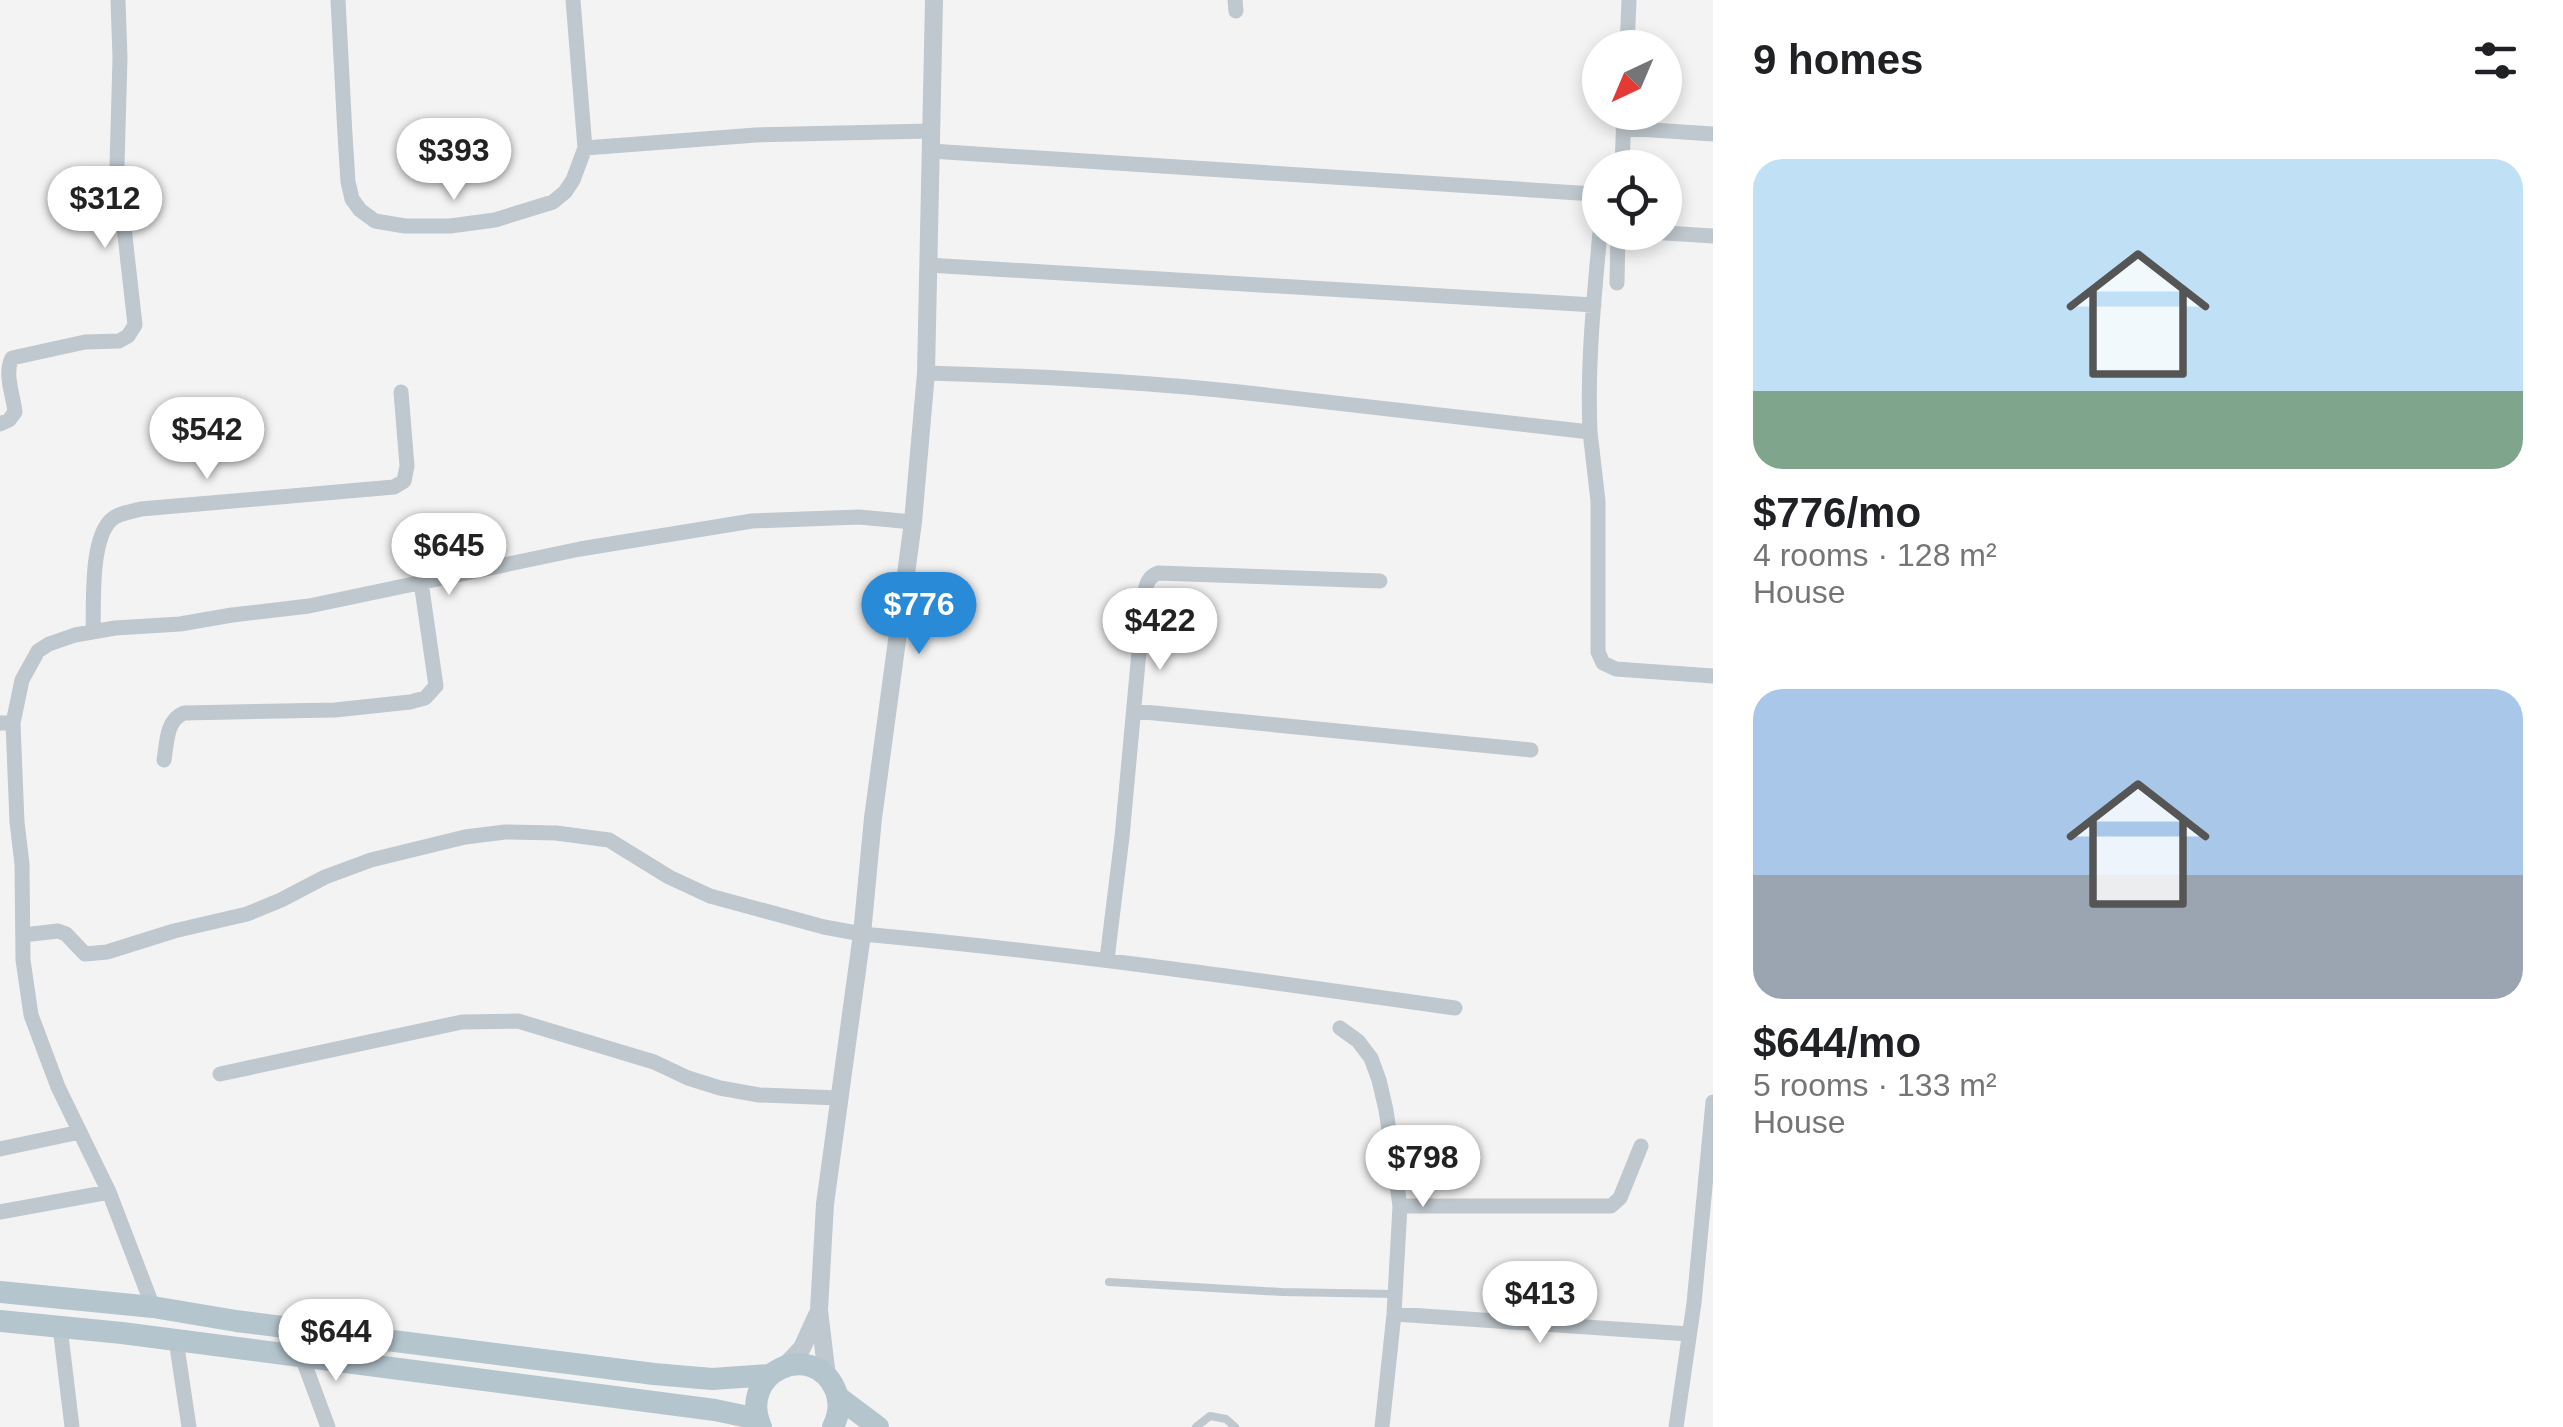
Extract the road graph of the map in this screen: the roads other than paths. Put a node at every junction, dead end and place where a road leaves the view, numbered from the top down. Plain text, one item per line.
1 (118, 0) edge
2 (338, 0) edge
3 (573, 0) edge
4 (934, 0) edge
5 (1628, 0) edge
6 (1627, 30) edge
7 (1682, 129) edge
8 (930, 130) junction
9 (1713, 134) edge
10 (584, 148) junction
11 (932, 151) junction
12 (1582, 193) edge
13 (1682, 234) edge
14 (1713, 236) edge
15 (1599, 250) edge
16 (1618, 250) edge
17 (928, 265) junction
18 (1617, 283) dead end
19 (1594, 305) junction
20 (926, 373) junction
21 (401, 392) dead end
22 (0, 424) edge
23 (1590, 432) junction
24 (912, 522) junction
25 (1380, 581) dead end
26 (420, 582) junction
27 (94, 632) junction
28 (1713, 676) edge
29 (1134, 711) junction
30 (6, 723) edge
31 (1531, 750) dead end
32 (164, 760) dead end
33 (862, 934) junction
34 (23, 935) junction
35 (1107, 959) junction
36 (1455, 1008) dead end
37 (1340, 1028) dead end
38 (220, 1074) dead end
39 (839, 1098) junction
40 (1713, 1102) edge
41 (80, 1132) junction
42 (1641, 1146) dead end
43 (0, 1149) edge
44 (109, 1192) junction
45 (1400, 1206) junction
46 (0, 1212) edge
47 (1707, 1216) edge
48 (1109, 1282) dead end
49 (0, 1292) edge
50 (1395, 1294) junction
51 (153, 1307) junction
52 (819, 1310) junction
53 (1394, 1314) junction
54 (0, 1321) edge
55 (60, 1326) junction
56 (1689, 1334) junction
57 (176, 1340) junction
58 (302, 1357) junction
59 (777, 1370) junction
60 (833, 1387) junction
61 (760, 1426) edge
62 (72, 1427) edge
63 (189, 1427) edge
64 (328, 1427) edge
65 (834, 1427) edge
66 (878, 1427) edge
67 (1196, 1427) edge
68 (1235, 1427) edge
69 (1382, 1427) edge
70 (1676, 1427) edge

1 - 22 street
2 - 10 street
3 - 10 street
4 - 8 street
5 - 6 street
7 - 9 street
8 - 10 street
8 - 11 street
11 - 12 street
11 - 17 street
13 - 14 street
15 - 19 street
16 - 18 street
17 - 19 street
17 - 20 street
19 - 23 street
20 - 23 street
20 - 24 street
21 - 27 street
23 - 28 street
24 - 26 street
24 - 33 street
25 - 29 street
26 - 27 street
26 - 32 street
27 - 30 street
29 - 31 street
29 - 35 street
30 - 34 street
33 - 34 street
33 - 35 street
33 - 39 street
34 - 41 street
35 - 36 street
37 - 45 street
38 - 39 street
39 - 52 street
40 - 47 street
41 - 43 street
41 - 44 street
42 - 45 street
44 - 46 street
44 - 51 street
45 - 50 street
47 - 56 street
48 - 50 lane
49 - 51 main road
50 - 53 street
51 - 59 main road
52 - 59 street
52 - 60 street
53 - 56 street
53 - 69 street
54 - 55 main road
55 - 57 main road
55 - 62 street
56 - 70 street
57 - 58 main road
57 - 63 street
58 - 61 main road
58 - 64 street
59 - 60 main road
59 - 61 main road
60 - 65 main road
60 - 66 main road
67 - 68 lane

